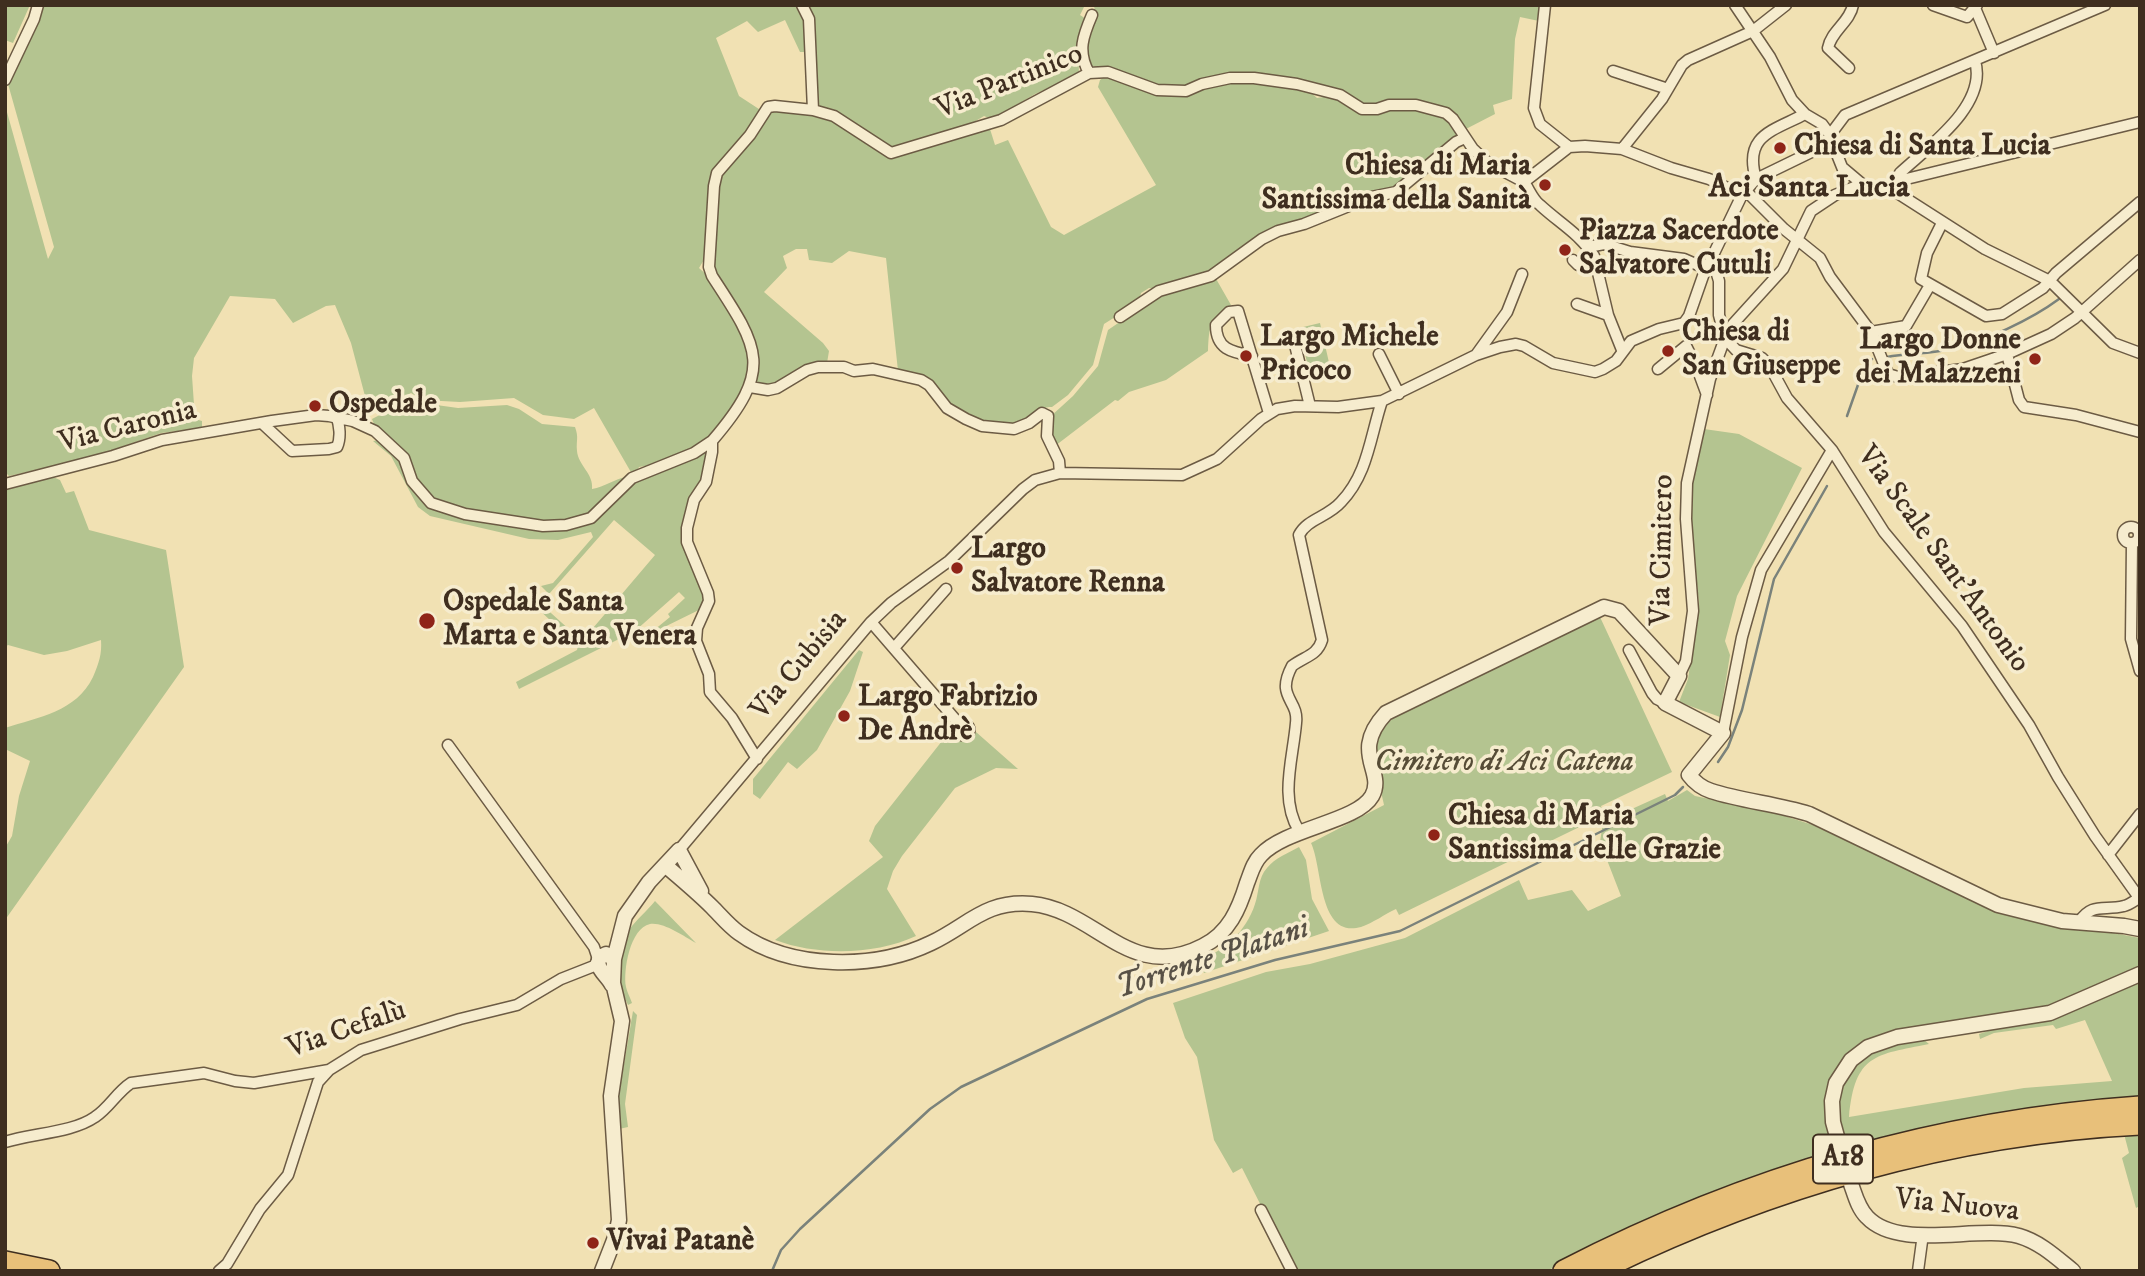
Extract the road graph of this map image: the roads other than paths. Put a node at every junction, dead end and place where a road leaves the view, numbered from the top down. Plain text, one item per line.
1 (38, 5) edge
2 (802, 5) edge
3 (1545, 5) edge
4 (1735, 5) edge
5 (1786, 5) edge
6 (1853, 5) edge
7 (1933, 5) edge
8 (2105, 5) edge
9 (1973, 10) edge
10 (1092, 15) dead end
11 (1753, 31) junction
12 (1994, 53) junction
13 (1975, 61) junction
14 (1849, 68) dead end
15 (1613, 71) dead end
16 (1089, 73) junction
17 (5, 80) edge
18 (1668, 89) junction
19 (813, 110) junction
20 (1845, 115) junction
21 (1810, 116) junction
22 (2140, 122) edge
23 (1465, 138) junction
24 (1831, 138) junction
25 (1569, 147) junction
26 (1622, 149) junction
27 (1843, 168) junction
28 (1756, 179) junction
29 (1524, 182) junction
30 (1862, 184) junction
31 (1892, 186) junction
32 (1843, 191) junction
33 (1743, 193) junction
34 (2140, 202) edge
35 (1942, 223) junction
36 (1798, 240) junction
37 (1588, 247) junction
38 (1573, 260) dead end
39 (2140, 260) edge
40 (1595, 262) junction
41 (1708, 266) junction
42 (1522, 274) dead end
43 (2050, 281) junction
44 (1930, 285) junction
45 (1577, 304) dead end
46 (2081, 313) junction
47 (1608, 315) junction
48 (1120, 317) dead end
49 (1684, 323) junction
50 (1871, 332) junction
51 (1726, 338) junction
52 (1295, 345) dead end
53 (1686, 346) junction
54 (1622, 350) junction
55 (2140, 353) edge
56 (1379, 354) dead end
57 (2007, 354) junction
58 (1476, 355) junction
59 (1252, 356) dead end
60 (1658, 369) dead end
61 (750, 387) junction
62 (1399, 394) junction
63 (1707, 395) junction
64 (1382, 401) junction
65 (1310, 406) junction
66 (1269, 413) junction
67 (336, 416) junction
68 (263, 424) junction
69 (2140, 432) edge
70 (712, 441) junction
71 (1832, 450) junction
72 (1060, 473) junction
73 (5, 484) edge
74 (2132, 543) dead end
75 (946, 589) dead end
76 (871, 622) junction
77 (894, 648) junction
78 (1629, 650) dead end
79 (2140, 671) edge
80 (1679, 676) junction
81 (1665, 703) junction
82 (961, 726) dead end
83 (1723, 733) junction
84 (448, 745) dead end
85 (757, 758) junction
86 (2140, 814) edge
87 (1299, 831) junction
88 (679, 850) junction
89 (2108, 855) junction
90 (666, 865) junction
91 (2139, 898) edge
92 (712, 907) junction
93 (2079, 922) junction
94 (2140, 929) edge
95 (602, 961) junction
96 (2140, 974) edge
97 (329, 1070) junction
98 (2140, 1108) edge
99 (2140, 1124) edge
100 (5, 1142) edge
101 (1841, 1152) dead end
102 (1851, 1184) dead end
103 (1261, 1210) dead end
104 (1923, 1234) junction
105 (5, 1262) edge
106 (49, 1271) edge
107 (219, 1271) edge
108 (602, 1271) edge
109 (1292, 1271) edge
110 (1564, 1271) edge
111 (1597, 1271) edge
112 (1918, 1271) edge
113 (2073, 1271) edge

1 - 17 street
2 - 19 street
3 - 25 street
4 - 11 street
5 - 11 street
6 - 14 street
7 - 9 street
8 - 12 street
9 - 12 street
10 - 16 street
11 - 18 street
11 - 21 street
12 - 13 street
13 - 20 street
13 - 31 street
15 - 18 street
16 - 19 street, Via Partinico
16 - 23 street, Via Partinico
18 - 26 street
19 - 61 street, Via Partinico
20 - 21 street
20 - 24 street
21 - 24 street
21 - 28 street
22 - 31 street
23 - 29 street, Via Partinico
23 - 48 street
24 - 27 street
24 - 28 street
25 - 26 street
25 - 29 street
26 - 33 street
27 - 30 street
27 - 32 street
28 - 33 street
29 - 37 street
30 - 31 street
30 - 32 street, Via Cimitero
31 - 35 street
32 - 36 street, Via Cimitero
33 - 36 street
33 - 41 street
34 - 43 street
35 - 43 street
35 - 44 street
36 - 50 street
36 - 51 street, Via Cimitero
37 - 40 street
37 - 41 street
38 - 40 street
39 - 46 street
40 - 47 street
41 - 49 street
41 - 51 street
42 - 58 street
43 - 44 street
43 - 46 street
44 - 50 street
45 - 47 street
46 - 55 street
46 - 57 street
47 - 54 street
49 - 53 street
49 - 54 street
50 - 57 street
51 - 63 street, Via Cimitero
51 - 71 street, Via Scale Sant'Antonio
52 - 65 street
53 - 60 street
53 - 63 street
54 - 58 street
56 - 62 street
57 - 69 street
58 - 62 street
59 - 66 street
61 - 70 street
61 - 72 street
62 - 64 street
63 - 80 street, Via Cimitero
64 - 65 street
64 - 87 street
65 - 66 street
66 - 72 street
67 - 68 street, Via Caronia
67 - 68 street
67 - 70 street
68 - 73 street, Via Caronia
70 - 85 street
71 - 83 street
71 - 89 street, Via Scale Sant'Antonio
72 - 76 street, Via Cubisia
74 - 79 street
75 - 77 street
76 - 77 street
76 - 85 street, Via Cubisia
77 - 82 street
78 - 81 street
80 - 81 street, Via Cimitero
80 - 87 street
81 - 83 street
83 - 93 street
84 - 95 street
85 - 88 street, Via Cubisia
86 - 89 street
87 - 92 street
88 - 90 street, Via Cubisia
88 - 92 street
89 - 91 street, Via Scale Sant'Antonio
90 - 92 street
90 - 95 street, Via Cubisia
91 - 93 street
93 - 94 street
95 - 97 street, Via Cefalù
95 - 108 street
96 - 101 street
97 - 100 street, Via Cefalù
97 - 107 street
98 - 110 highway, A18
99 - 111 highway, A18
102 - 104 street, Via Nuova
103 - 109 street
104 - 112 street
104 - 113 street, Via Nuova
105 - 106 highway

